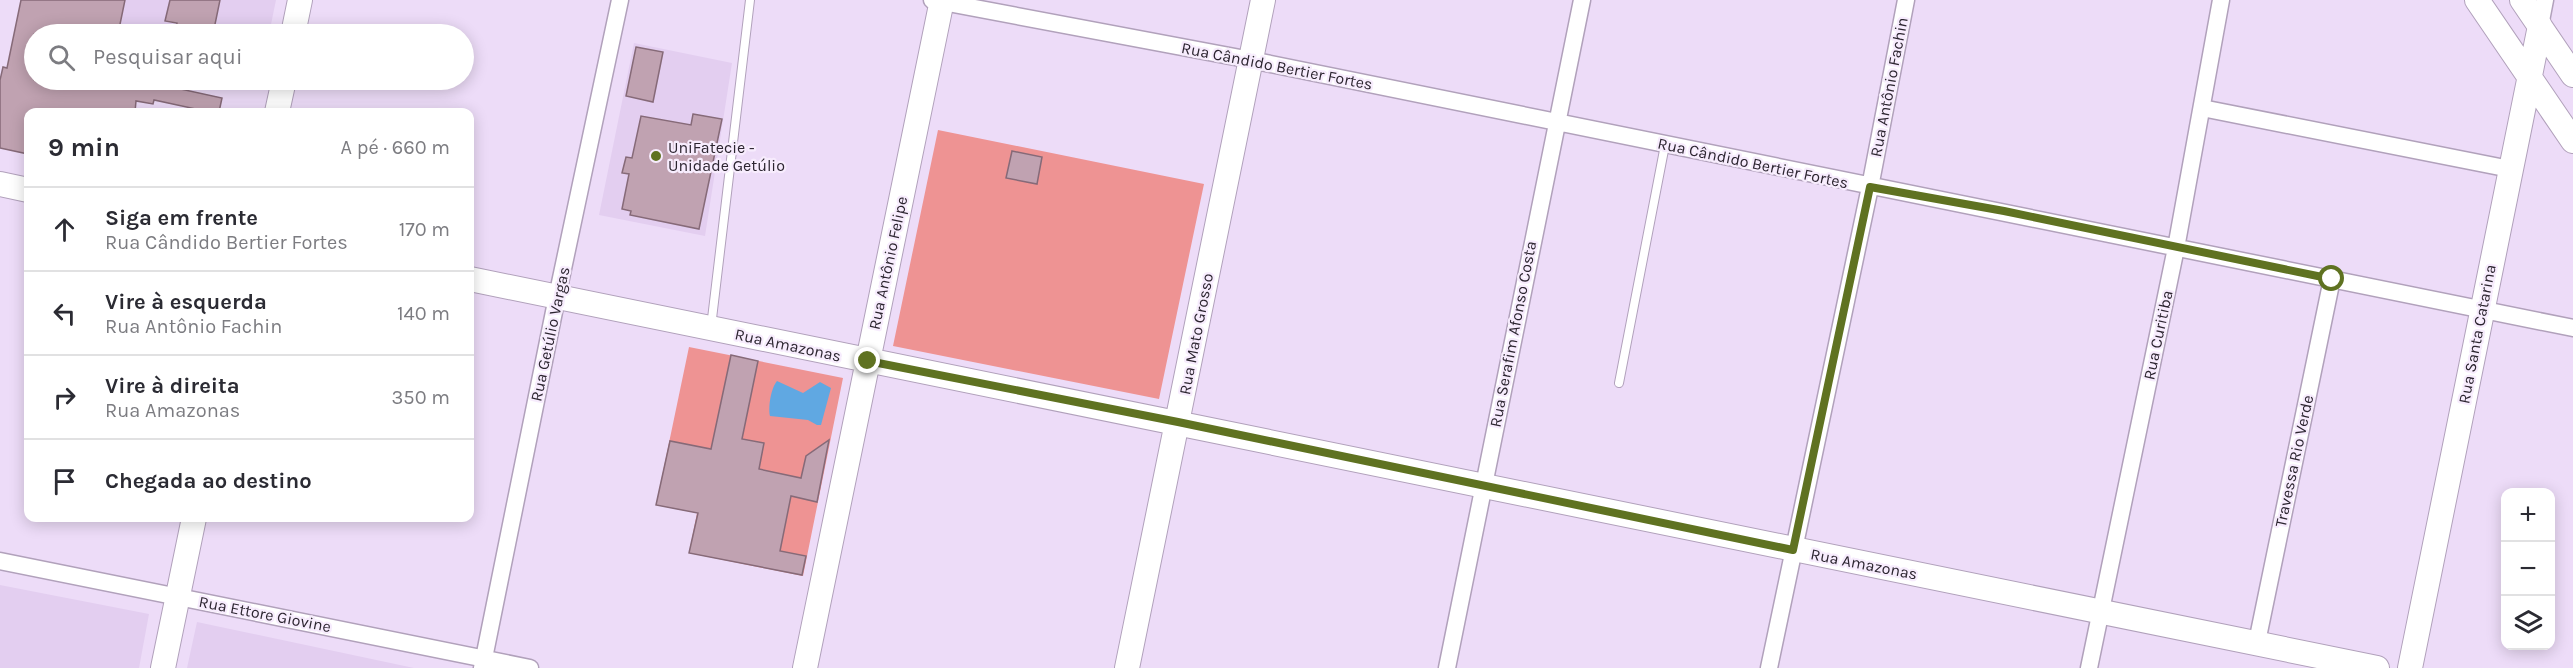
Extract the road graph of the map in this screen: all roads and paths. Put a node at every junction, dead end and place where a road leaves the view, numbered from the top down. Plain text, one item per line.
1 (300, 0) edge
2 (620, 0) edge
3 (750, 0) edge
4 (1263, 0) edge
5 (1581, 0) edge
6 (1906, 0) edge
7 (2221, 0) edge
8 (2476, 0) edge
9 (2522, 0) edge
10 (2545, 0) edge
11 (938, 1) edge
12 (295, 24) edge
13 (2540, 26) junction
14 (1251, 60) junction
15 (2573, 75) edge
16 (2529, 76) junction
17 (282, 90) edge
18 (278, 108) edge
19 (2202, 108) junction
20 (1556, 121) junction
21 (2573, 141) edge
22 (1665, 145) junction
23 (2510, 169) junction
24 (0, 184) edge
25 (1870, 187) junction
26 (24, 189) edge
27 (2176, 248) junction
28 (2332, 279) junction
29 (474, 280) edge
30 (557, 297) junction
31 (2482, 310) junction
32 (2573, 328) edge
33 (711, 329) junction
34 (868, 361) junction
35 (1619, 383) dead end
36 (1178, 422) junction
37 (1483, 487) junction
38 (193, 522) edge
39 (1793, 550) junction
40 (0, 561) edge
41 (177, 597) junction
42 (2100, 611) junction
43 (2257, 642) junction
44 (483, 663) edge
45 (163, 668) edge
46 (530, 668) edge
47 (805, 668) edge
48 (1127, 668) edge
49 (1447, 668) edge
50 (1769, 668) edge
51 (2089, 668) edge
52 (2377, 668) edge
53 (2410, 668) edge

1 - 12 street
2 - 30 street, Rua Getúlio Vargas
3 - 33 lane
4 - 14 street, Rua Mato Grosso
5 - 20 street, Rua Serafim Afonso Costa
6 - 25 street, Rua Antônio Fachin
7 - 19 street, Rua Curitiba
8 - 16 street
9 - 13 street
10 - 13 street, Rua Santa Catarina
11 - 14 street, Rua Cândido Bertier Fortes
11 - 34 street, Rua Antônio Felipe
13 - 15 street
13 - 16 street, Rua Santa Catarina
14 - 20 street, Rua Cândido Bertier Fortes
14 - 36 street, Rua Mato Grosso
16 - 21 street
16 - 23 street, Rua Santa Catarina
17 - 18 street
19 - 23 street
19 - 27 street, Rua Curitiba
20 - 22 street, Rua Cândido Bertier Fortes
20 - 37 street, Rua Serafim Afonso Costa
22 - 25 street, Rua Cândido Bertier Fortes
22 - 35 lane
23 - 31 street, Rua Santa Catarina
24 - 26 street
25 - 27 street, Rua Cândido Bertier Fortes
25 - 39 street, Rua Antônio Fachin
27 - 28 street, Rua Cândido Bertier Fortes
27 - 42 street, Rua Curitiba
28 - 31 street, Rua Cândido Bertier Fortes
28 - 43 street, Travessa Rio Verde
29 - 30 street, Rua Amazonas
30 - 33 street, Rua Amazonas
30 - 44 street, Rua Getúlio Vargas
31 - 32 street, Rua Cândido Bertier Fortes
31 - 53 street, Rua Santa Catarina
33 - 34 street, Rua Amazonas
34 - 36 street, Rua Amazonas
34 - 47 street, Rua Antônio Felipe
36 - 37 street, Rua Amazonas
36 - 48 street, Rua Mato Grosso
37 - 39 street, Rua Amazonas
37 - 49 street, Rua Serafim Afonso Costa
38 - 41 street
39 - 42 street, Rua Amazonas
39 - 50 street, Rua Antônio Fachin
40 - 41 street, Rua Ettore Giovine
41 - 44 street, Rua Ettore Giovine
41 - 45 street
42 - 43 street, Rua Amazonas
42 - 51 street, Rua Curitiba
43 - 52 street, Rua Amazonas
44 - 46 street, Rua Ettore Giovine

